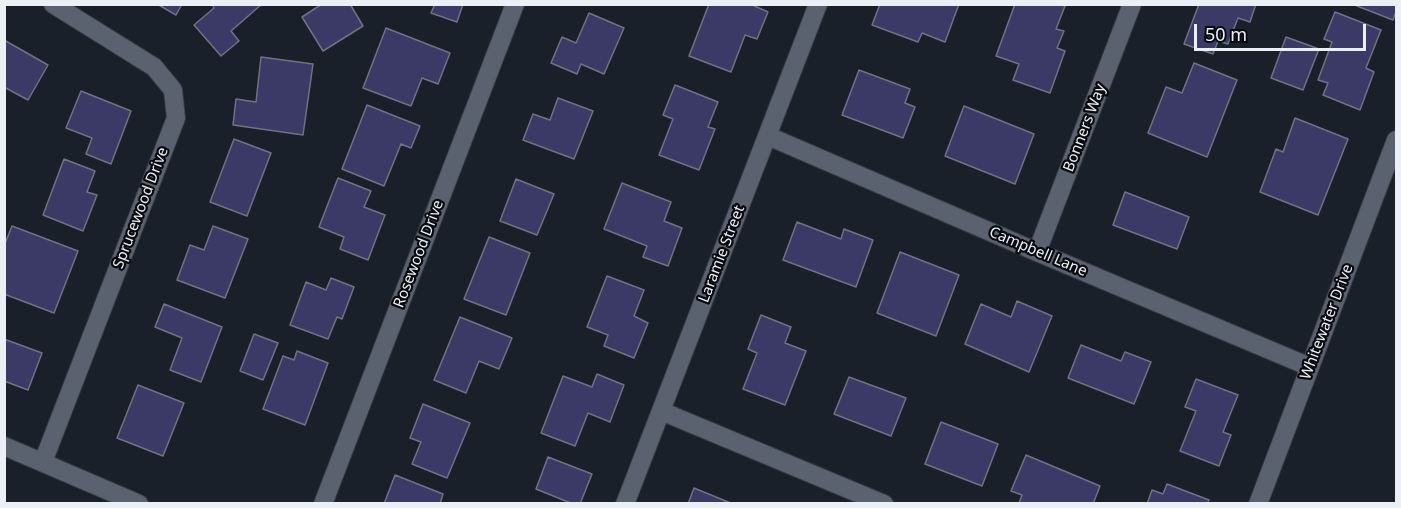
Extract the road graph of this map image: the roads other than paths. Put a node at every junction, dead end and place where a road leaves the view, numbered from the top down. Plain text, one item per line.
1 (53, 4) edge
2 (515, 4) edge
3 (818, 4) edge
4 (1132, 4) edge
5 (768, 136) junction
6 (1396, 140) edge
7 (1037, 252) junction
8 (1310, 366) junction
9 (661, 411) junction
10 (4, 446) edge
11 (43, 462) junction
12 (139, 504) edge
13 (323, 504) edge
14 (626, 504) edge
15 (884, 504) edge
16 (1258, 504) edge

1 - 11 street, Sprucewood Drive
2 - 13 street, Rosewood Drive
3 - 5 street, Laramie Street
4 - 7 street, Bonners Way
5 - 7 street, Campbell Lane
5 - 9 street, Laramie Street
6 - 8 street, Whitewater Drive
7 - 8 street, Campbell Lane
8 - 16 street, Whitewater Drive
9 - 14 street, Laramie Street
9 - 15 street
10 - 11 street
11 - 12 street

